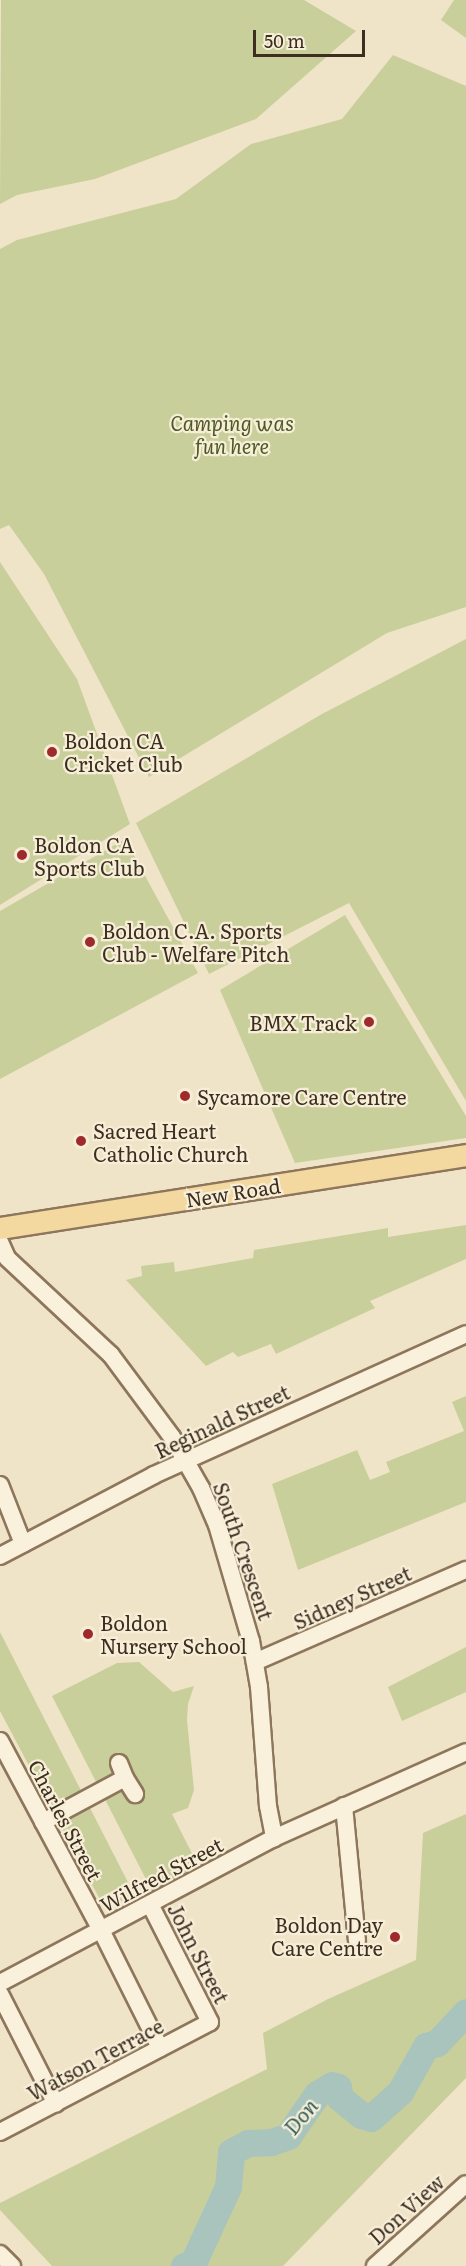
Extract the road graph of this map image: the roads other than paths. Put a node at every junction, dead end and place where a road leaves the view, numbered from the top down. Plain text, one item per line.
1 (466, 1155) edge
2 (0, 1227) edge
3 (0, 1242) edge
4 (466, 1334) edge
5 (187, 1460) junction
6 (0, 1485) edge
7 (23, 1544) junction
8 (0, 1556) edge
9 (466, 1569) edge
10 (255, 1662) junction
11 (0, 1741) edge
12 (466, 1752) edge
13 (135, 1794) dead end
14 (344, 1806) junction
15 (43, 1822) junction
16 (274, 1838) junction
17 (150, 1904) junction
18 (101, 1930) junction
19 (357, 1940) dead end
20 (0, 1983) edge
21 (0, 1994) edge
22 (210, 2022) joint
23 (160, 2048) junction
24 (56, 2103) junction
25 (0, 2132) edge
26 (466, 2184) edge
27 (0, 2254) edge
28 (12, 2266) edge
29 (375, 2266) edge

1 - 2 main road, New Road
3 - 5 street, South Crescent
4 - 5 street, Reginald Street
5 - 7 street, Reginald Street
5 - 10 street, South Crescent
6 - 7 street
7 - 8 street, Reginald Street
9 - 10 street, Sidney Street
10 - 16 street, South Crescent
11 - 15 street, Charles Street
12 - 14 street, Wilfred Street
13 - 15 street
14 - 16 street, Wilfred Street
14 - 19 street
15 - 18 street, Charles Street
16 - 17 street, Wilfred Street
17 - 18 street, Wilfred Street
17 - 22 street, John Street
18 - 20 street, Wilfred Street
18 - 23 street, Charles Street
21 - 24 street
22 - 23 street, Watson Terrace
23 - 24 street, Watson Terrace
24 - 25 street, Watson Terrace
26 - 29 street, Don View
27 - 28 street

